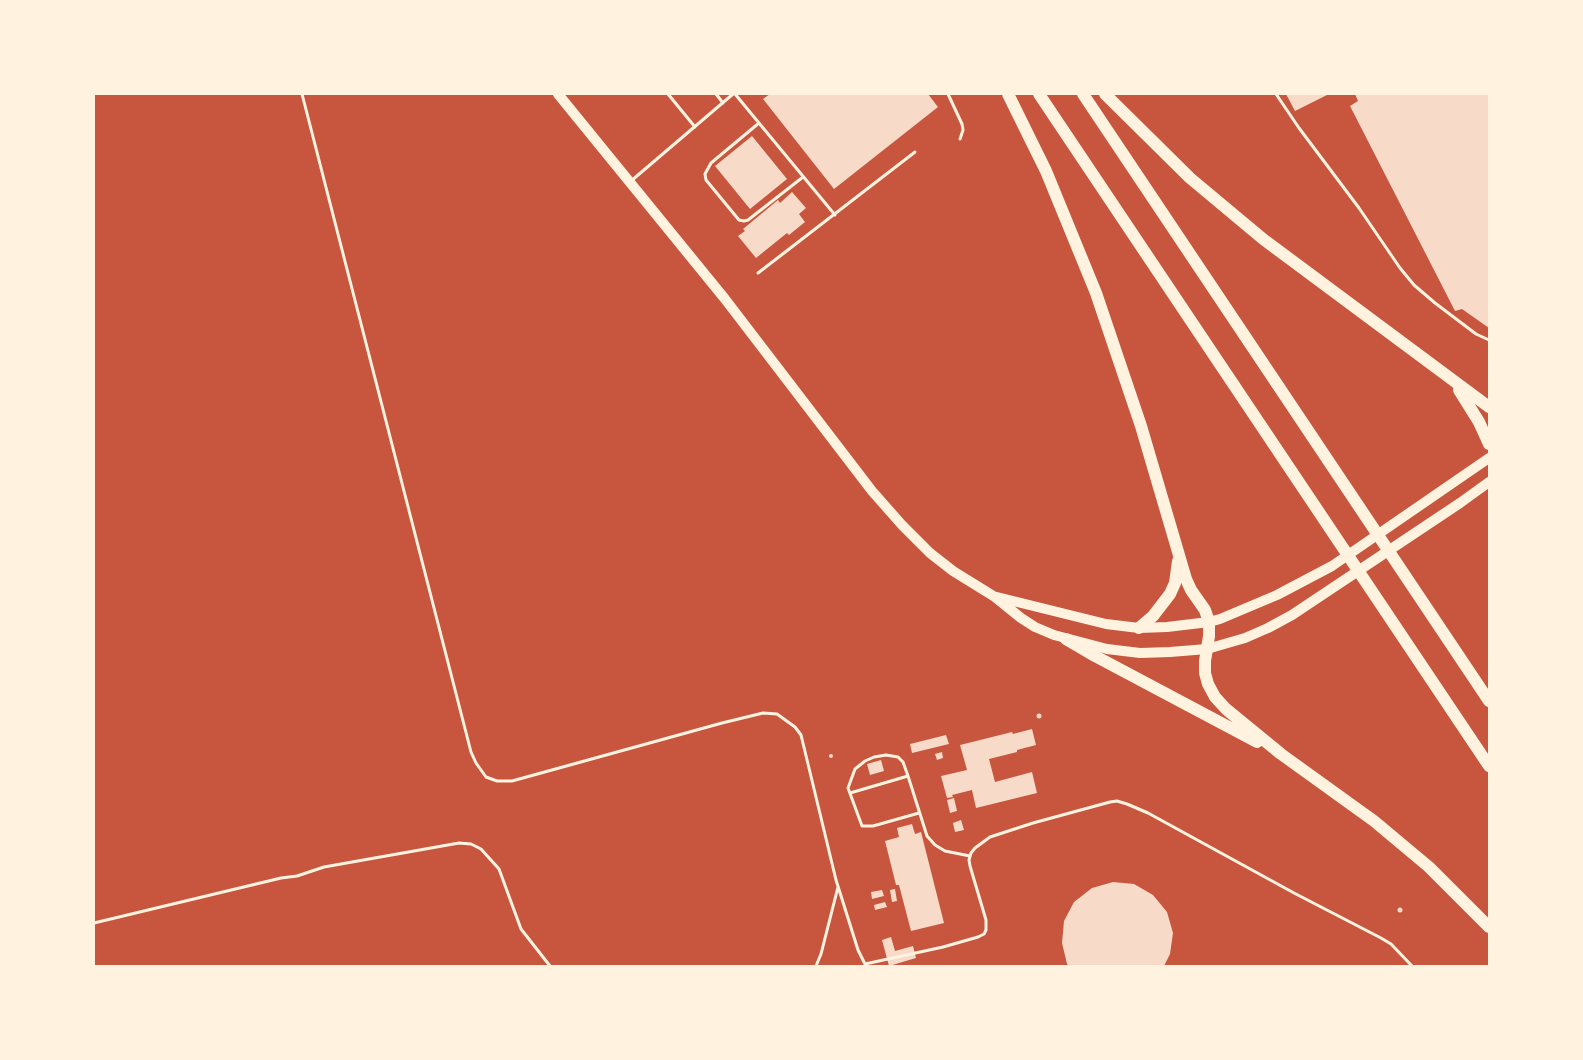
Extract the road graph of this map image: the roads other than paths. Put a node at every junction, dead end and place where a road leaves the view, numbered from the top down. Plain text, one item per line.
1 (302, 94) edge
2 (558, 94) edge
3 (668, 94) edge
4 (716, 94) edge
5 (734, 94) edge
6 (948, 94) edge
7 (1008, 94) edge
8 (1039, 94) edge
9 (1083, 94) edge
10 (1105, 94) edge
11 (1276, 94) edge
12 (723, 103) junction
13 (759, 123) junction
14 (695, 127) junction
15 (960, 139) dead end
16 (915, 152) dead end
17 (803, 177) junction
18 (630, 182) junction
19 (835, 215) junction
20 (758, 273) dead end
21 (1489, 340) edge
22 (1452, 381) junction
23 (1489, 407) edge
24 (1489, 444) edge
25 (1489, 458) edge
26 (1489, 482) edge
27 (1178, 558) junction
28 (995, 597) junction
29 (1209, 622) junction
30 (1139, 628) junction
31 (1066, 639) junction
32 (1207, 649) junction
33 (1489, 701) edge
34 (1281, 754) junction
35 (1489, 766) edge
36 (908, 776) junction
37 (850, 793) junction
38 (919, 813) junction
39 (970, 856) junction
40 (838, 886) junction
41 (94, 922) edge
42 (1489, 927) edge
43 (866, 965) edge
44 (550, 966) edge
45 (816, 966) edge
46 (1412, 966) edge

1 - 40 lane
2 - 18 main road
3 - 14 lane
4 - 12 lane
5 - 12 lane
5 - 13 lane
6 - 15 lane
7 - 27 highway
8 - 35 highway
9 - 33 highway
10 - 22 highway
11 - 21 lane
12 - 14 lane
13 - 17 lane
13 - 17 lane
14 - 18 lane
16 - 19 lane
17 - 19 lane
18 - 28 main road
19 - 20 lane
22 - 23 highway
22 - 24 highway
25 - 29 main road
26 - 32 main road
27 - 29 highway
27 - 30 highway
28 - 30 main road
28 - 31 main road
29 - 30 main road
29 - 32 highway
31 - 32 main road
31 - 34 highway
32 - 34 highway
34 - 42 highway
36 - 37 lane
36 - 37 lane
36 - 38 lane
37 - 38 lane
38 - 39 lane
39 - 43 lane
39 - 46 lane
40 - 43 lane
40 - 45 lane
41 - 44 lane

